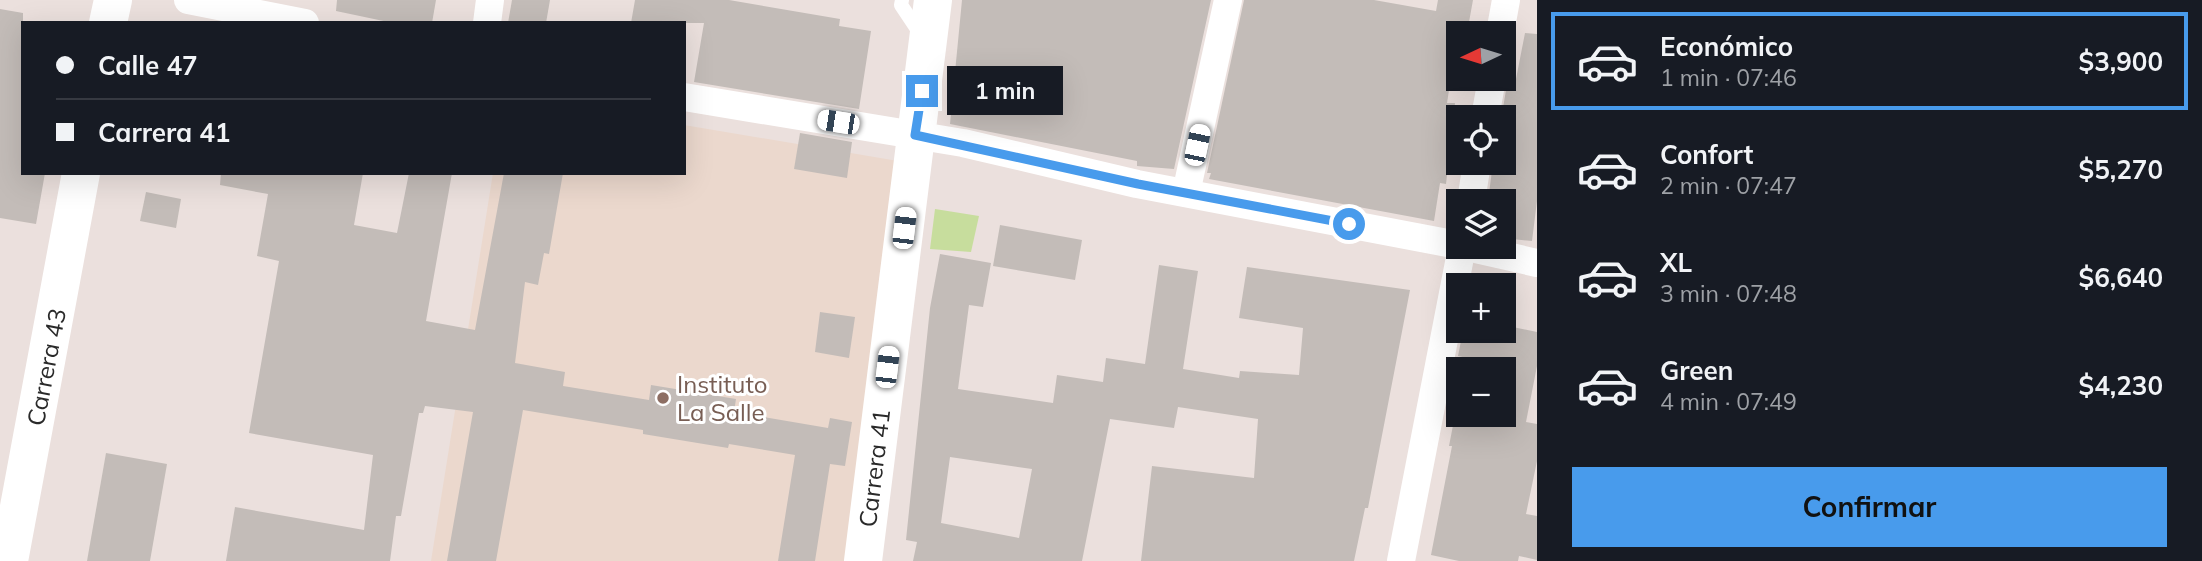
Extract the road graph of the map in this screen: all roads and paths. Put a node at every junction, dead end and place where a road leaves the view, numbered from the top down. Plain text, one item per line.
1 (113, 0) edge
2 (188, 0) edge
3 (491, 0) edge
4 (902, 0) edge
5 (933, 0) edge
6 (1228, 0) edge
7 (1506, 0) edge
8 (108, 21) edge
9 (295, 21) edge
10 (487, 21) edge
11 (1502, 21) edge
12 (929, 48) junction
13 (686, 97) edge
14 (915, 135) junction
15 (81, 175) edge
16 (1186, 193) junction
17 (1446, 243) edge
18 (1516, 258) edge
19 (1459, 259) edge
20 (1537, 263) edge
21 (9, 561) edge
22 (863, 561) edge
23 (1401, 561) edge

1 - 8 street
2 - 9 street
3 - 10 street
4 - 12 lane
5 - 12 street, Carrera 41
6 - 16 street
7 - 11 street
12 - 14 street, Carrera 41
13 - 14 street
14 - 16 street
14 - 22 street, Carrera 41
15 - 21 street, Carrera 43
16 - 17 street
18 - 20 street
19 - 23 street

